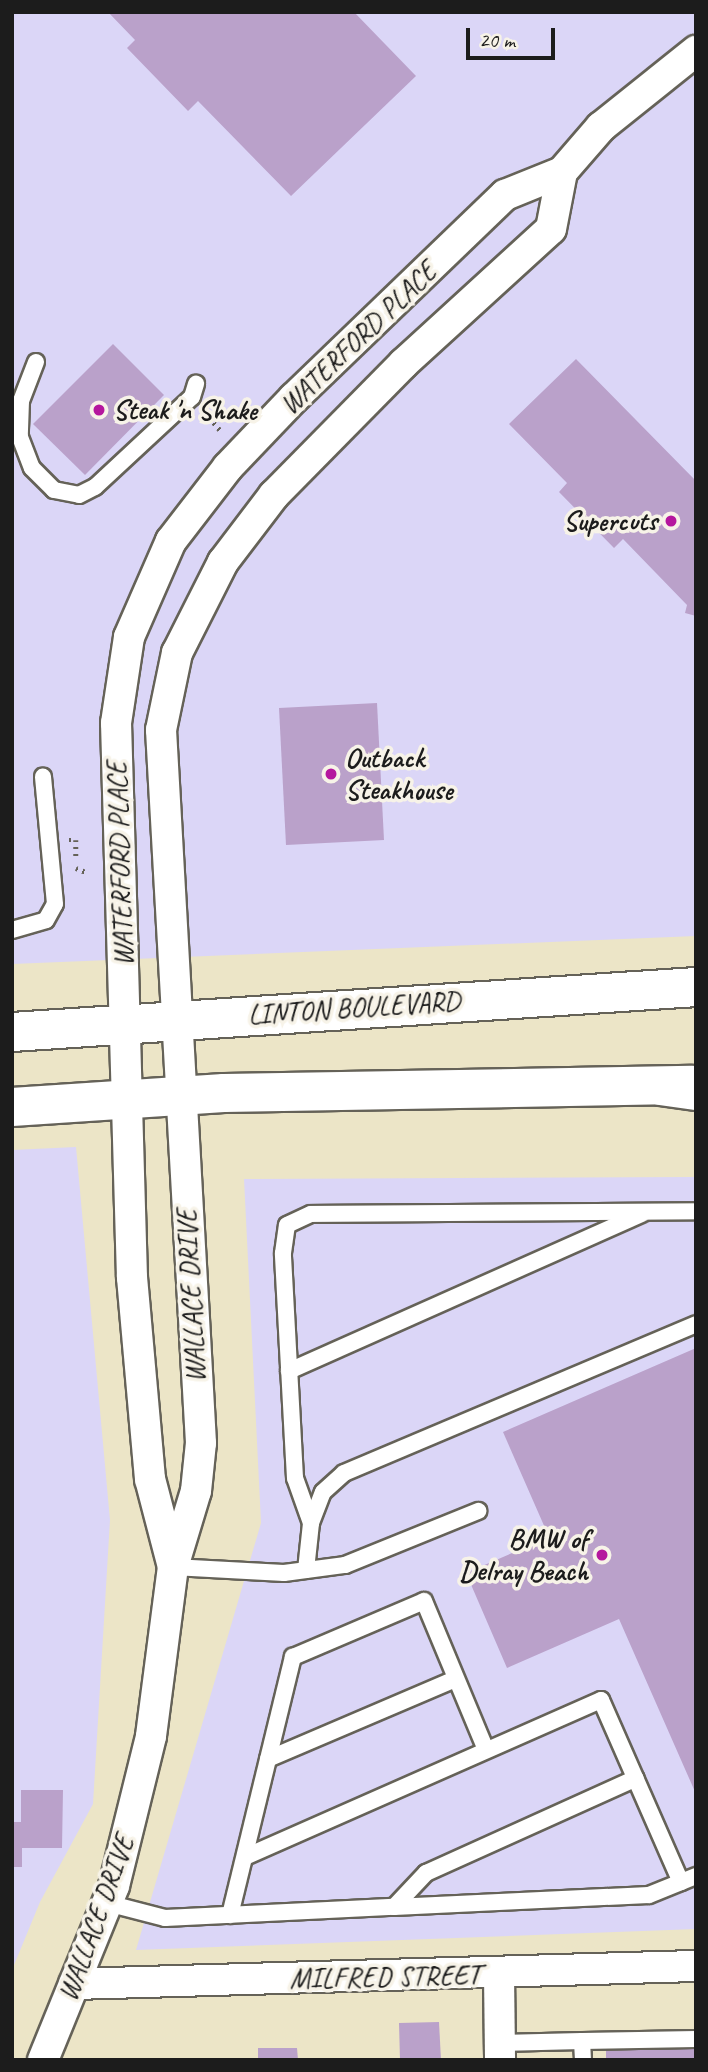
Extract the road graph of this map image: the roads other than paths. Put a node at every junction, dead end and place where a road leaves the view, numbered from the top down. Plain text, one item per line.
1 (696, 51) edge
2 (562, 172) junction
3 (36, 362) dead end
4 (196, 384) dead end
5 (43, 777) dead end
6 (12, 930) edge
7 (696, 986) edge
8 (180, 1020) junction
9 (125, 1025) junction
10 (12, 1032) edge
11 (684, 1088) edge
12 (182, 1096) junction
13 (129, 1100) junction
14 (12, 1107) edge
15 (648, 1211) junction
16 (696, 1211) edge
17 (696, 1324) edge
18 (289, 1371) junction
19 (478, 1511) dead end
20 (311, 1523) junction
21 (173, 1567) junction
22 (306, 1570) junction
23 (456, 1679) junction
24 (486, 1750) junction
25 (268, 1759) junction
26 (636, 1778) junction
27 (245, 1857) junction
28 (689, 1879) edge
29 (107, 1903) junction
30 (394, 1908) junction
31 (230, 1915) junction
32 (696, 1966) edge
33 (499, 1975) junction
34 (74, 1984) junction
35 (696, 2039) edge
36 (582, 2041) junction
37 (500, 2052) edge
38 (43, 2060) edge
39 (583, 2060) edge

1 - 2 street, WATERFORD PLACE
2 - 8 street, WATERFORD PLACE
2 - 9 street, WATERFORD PLACE
3 - 4 lane
5 - 6 lane
7 - 8 main road, LINTON BOULEVARD
8 - 9 main road, LINTON BOULEVARD
8 - 12 street, WALLACE DRIVE
9 - 10 main road, LINTON BOULEVARD
9 - 13 street, WALLACE DRIVE
11 - 12 main road
12 - 13 main road
12 - 21 street, WALLACE DRIVE
13 - 14 main road
13 - 21 street, WALLACE DRIVE
15 - 16 lane
15 - 18 lane
15 - 18 lane
17 - 20 lane
18 - 20 lane
19 - 22 lane
20 - 22 lane
21 - 22 lane
21 - 29 street, WALLACE DRIVE
23 - 24 lane
23 - 25 lane
23 - 25 lane
24 - 26 lane
24 - 27 lane
25 - 27 lane
26 - 28 lane
26 - 30 lane
27 - 31 lane
28 - 30 lane
29 - 31 lane
29 - 34 street, WALLACE DRIVE
30 - 31 lane
32 - 33 street, MILFRED STREET
33 - 34 street, MILFRED STREET
33 - 37 street
34 - 38 street, WALLACE DRIVE
35 - 36 lane
36 - 37 lane
36 - 39 lane

